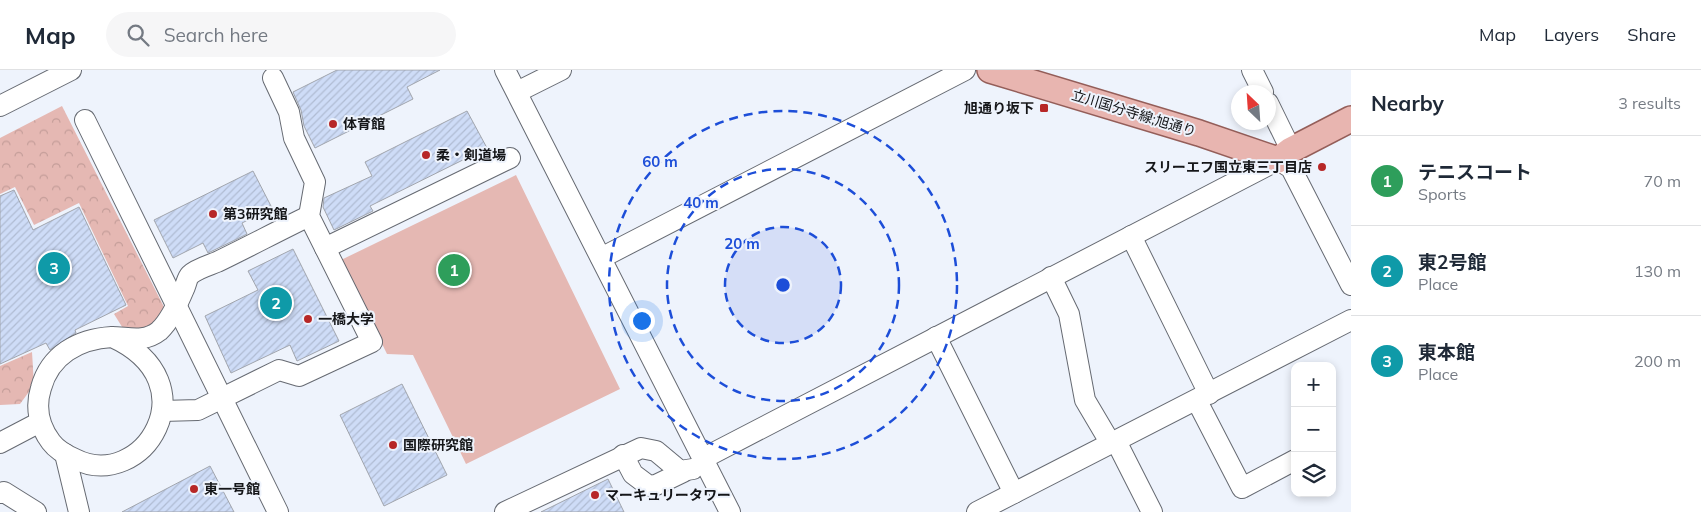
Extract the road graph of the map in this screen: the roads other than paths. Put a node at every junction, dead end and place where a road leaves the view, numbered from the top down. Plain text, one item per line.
1 (71, 70) edge
2 (505, 70) edge
3 (561, 70) edge
4 (965, 70) edge
5 (990, 70) edge
6 (1252, 70) edge
7 (273, 78) dead end
8 (1260, 85) edge
9 (516, 92) junction
10 (0, 106) edge
11 (1351, 119) edge
12 (85, 120) dead end
13 (1276, 130) edge
14 (1284, 155) junction
15 (510, 158) dead end
16 (309, 216) junction
17 (1131, 236) junction
18 (325, 248) junction
19 (601, 258) junction
20 (1051, 278) junction
21 (1351, 285) edge
22 (176, 308) junction
23 (1351, 320) edge
24 (112, 337) junction
25 (936, 337) junction
26 (1203, 397) junction
27 (221, 399) junction
28 (198, 410) junction
29 (162, 411) junction
30 (232, 420) junction
31 (40, 422) junction
32 (0, 443) edge
33 (1113, 443) junction
34 (65, 454) junction
35 (623, 456) junction
36 (1291, 462) edge
37 (693, 466) junction
38 (0, 493) edge
39 (1014, 494) junction
40 (36, 512) edge
41 (79, 512) edge
42 (278, 512) edge
43 (505, 512) edge
44 (730, 512) edge
45 (977, 512) edge
46 (1152, 512) edge

1 - 10 street
2 - 9 street
3 - 9 street
4 - 19 street
5 - 14 main road, 立川国分寺線;旭通り
6 - 8 street
7 - 16 street
9 - 19 street
11 - 14 main road
12 - 22 street
13 - 14 street
14 - 17 street
14 - 21 street
15 - 18 street
16 - 18 street
16 - 22 street
17 - 20 street
17 - 26 street
18 - 27 street
19 - 37 street
20 - 25 street
20 - 33 street
22 - 24 street
22 - 27 street
23 - 26 street
24 - 29 street
24 - 31 street
25 - 37 street
25 - 39 street
26 - 33 street
26 - 36 street
27 - 28 street
27 - 30 street
28 - 29 street
28 - 30 street
29 - 34 street
30 - 42 street
31 - 32 street
31 - 34 street
33 - 39 street
33 - 46 street
34 - 41 street
35 - 37 street
35 - 37 street
35 - 43 street
37 - 44 street
38 - 40 street
39 - 45 street

